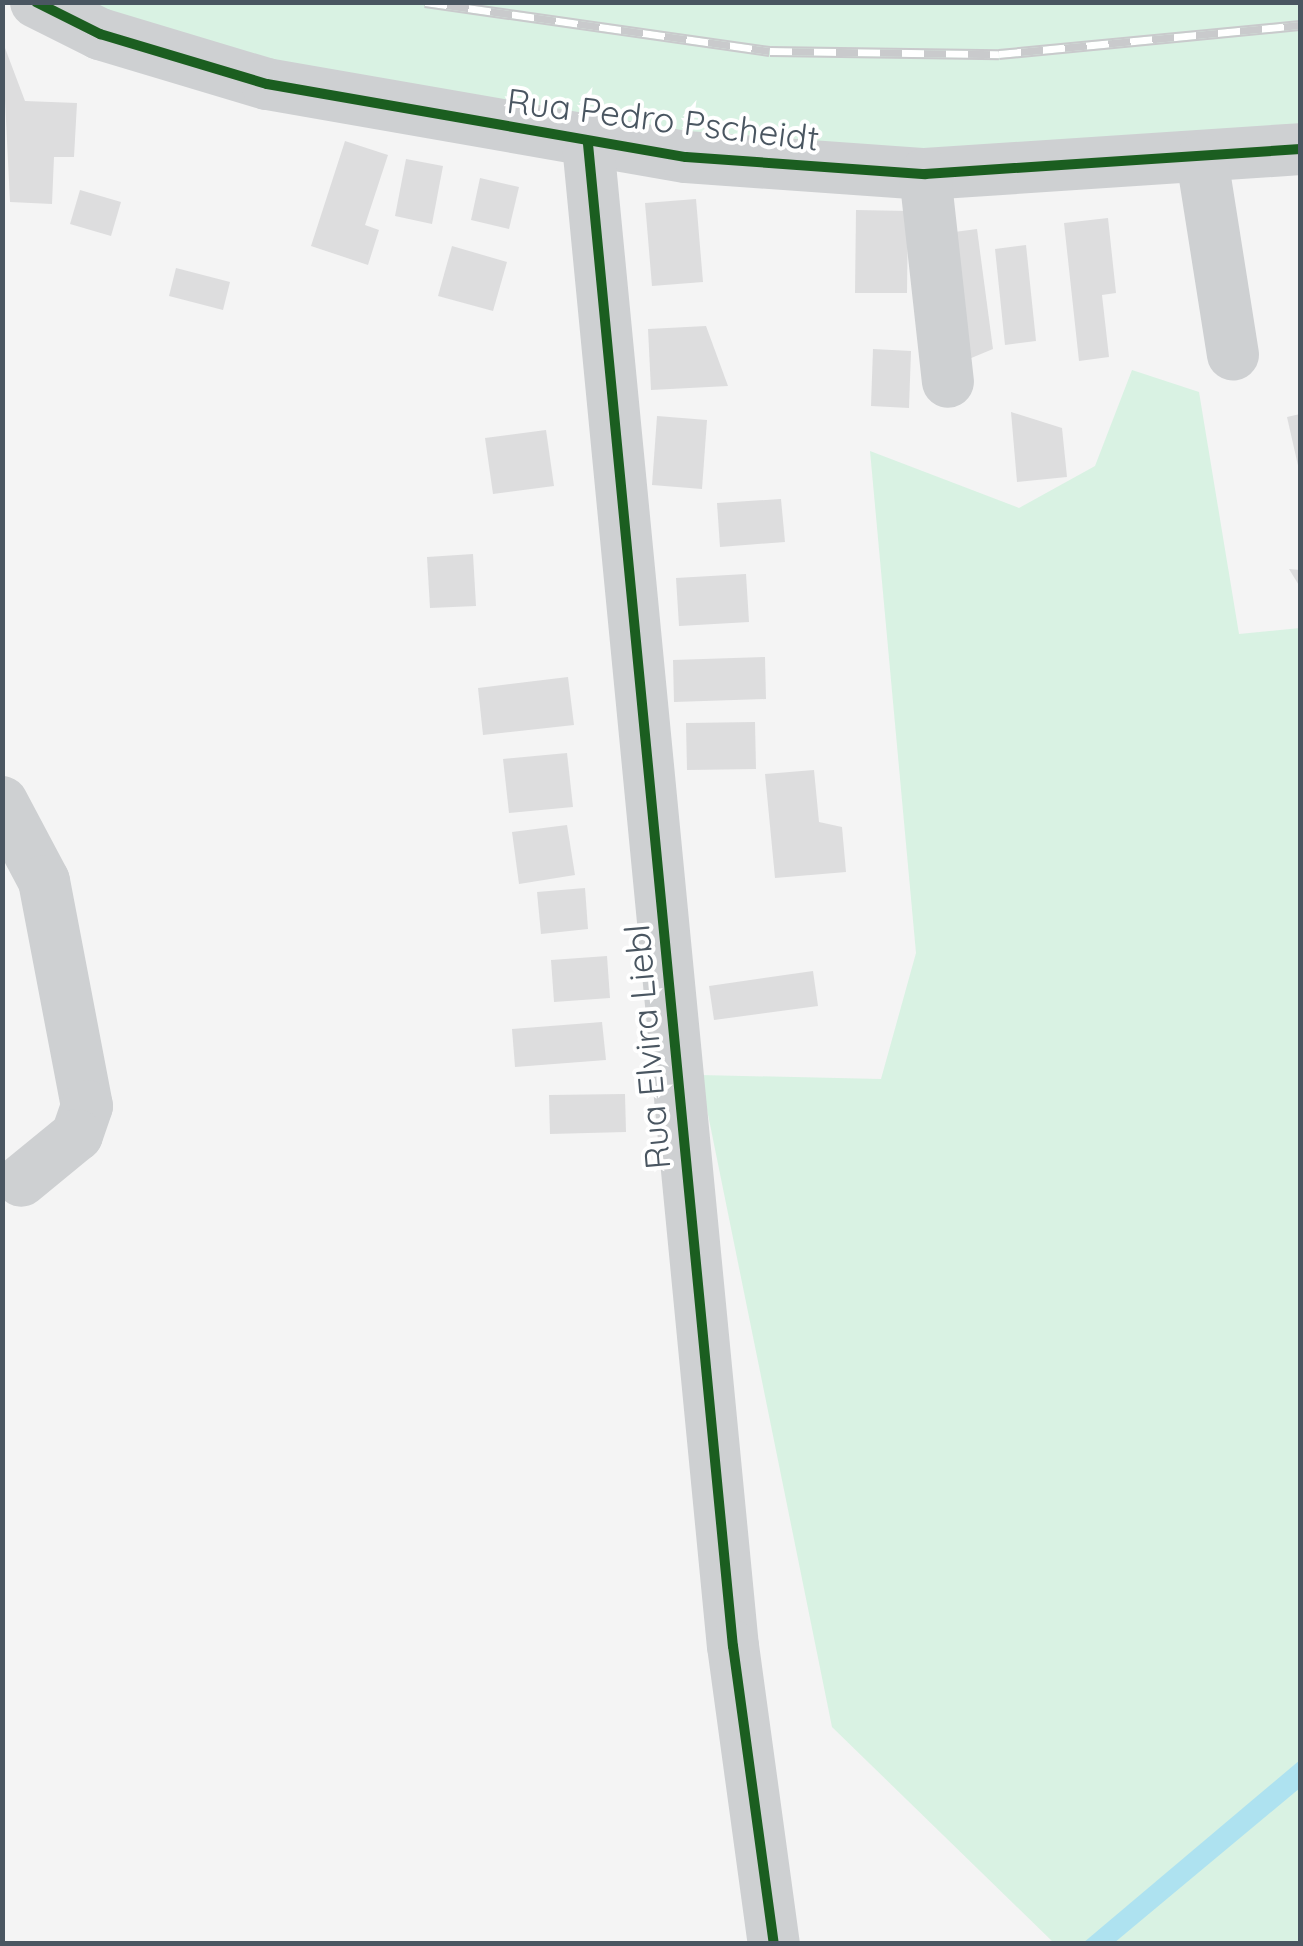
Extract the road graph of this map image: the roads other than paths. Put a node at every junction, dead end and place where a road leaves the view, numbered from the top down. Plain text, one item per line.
1 (36, 2) edge
2 (588, 144) junction
3 (1300, 149) edge
4 (1202, 158) junction
5 (925, 174) junction
6 (1233, 356) dead end
7 (948, 382) dead end
8 (2, 802) edge
9 (21, 1181) dead end
10 (774, 1944) edge

1 - 2 street, Rua Pedro Pscheidt
2 - 5 street, Rua Pedro Pscheidt
2 - 10 street, Rua Elvira Liebl
3 - 4 street, Rua Pedro Pscheidt
4 - 5 street, Rua Pedro Pscheidt
4 - 6 street
5 - 7 street
8 - 9 street

